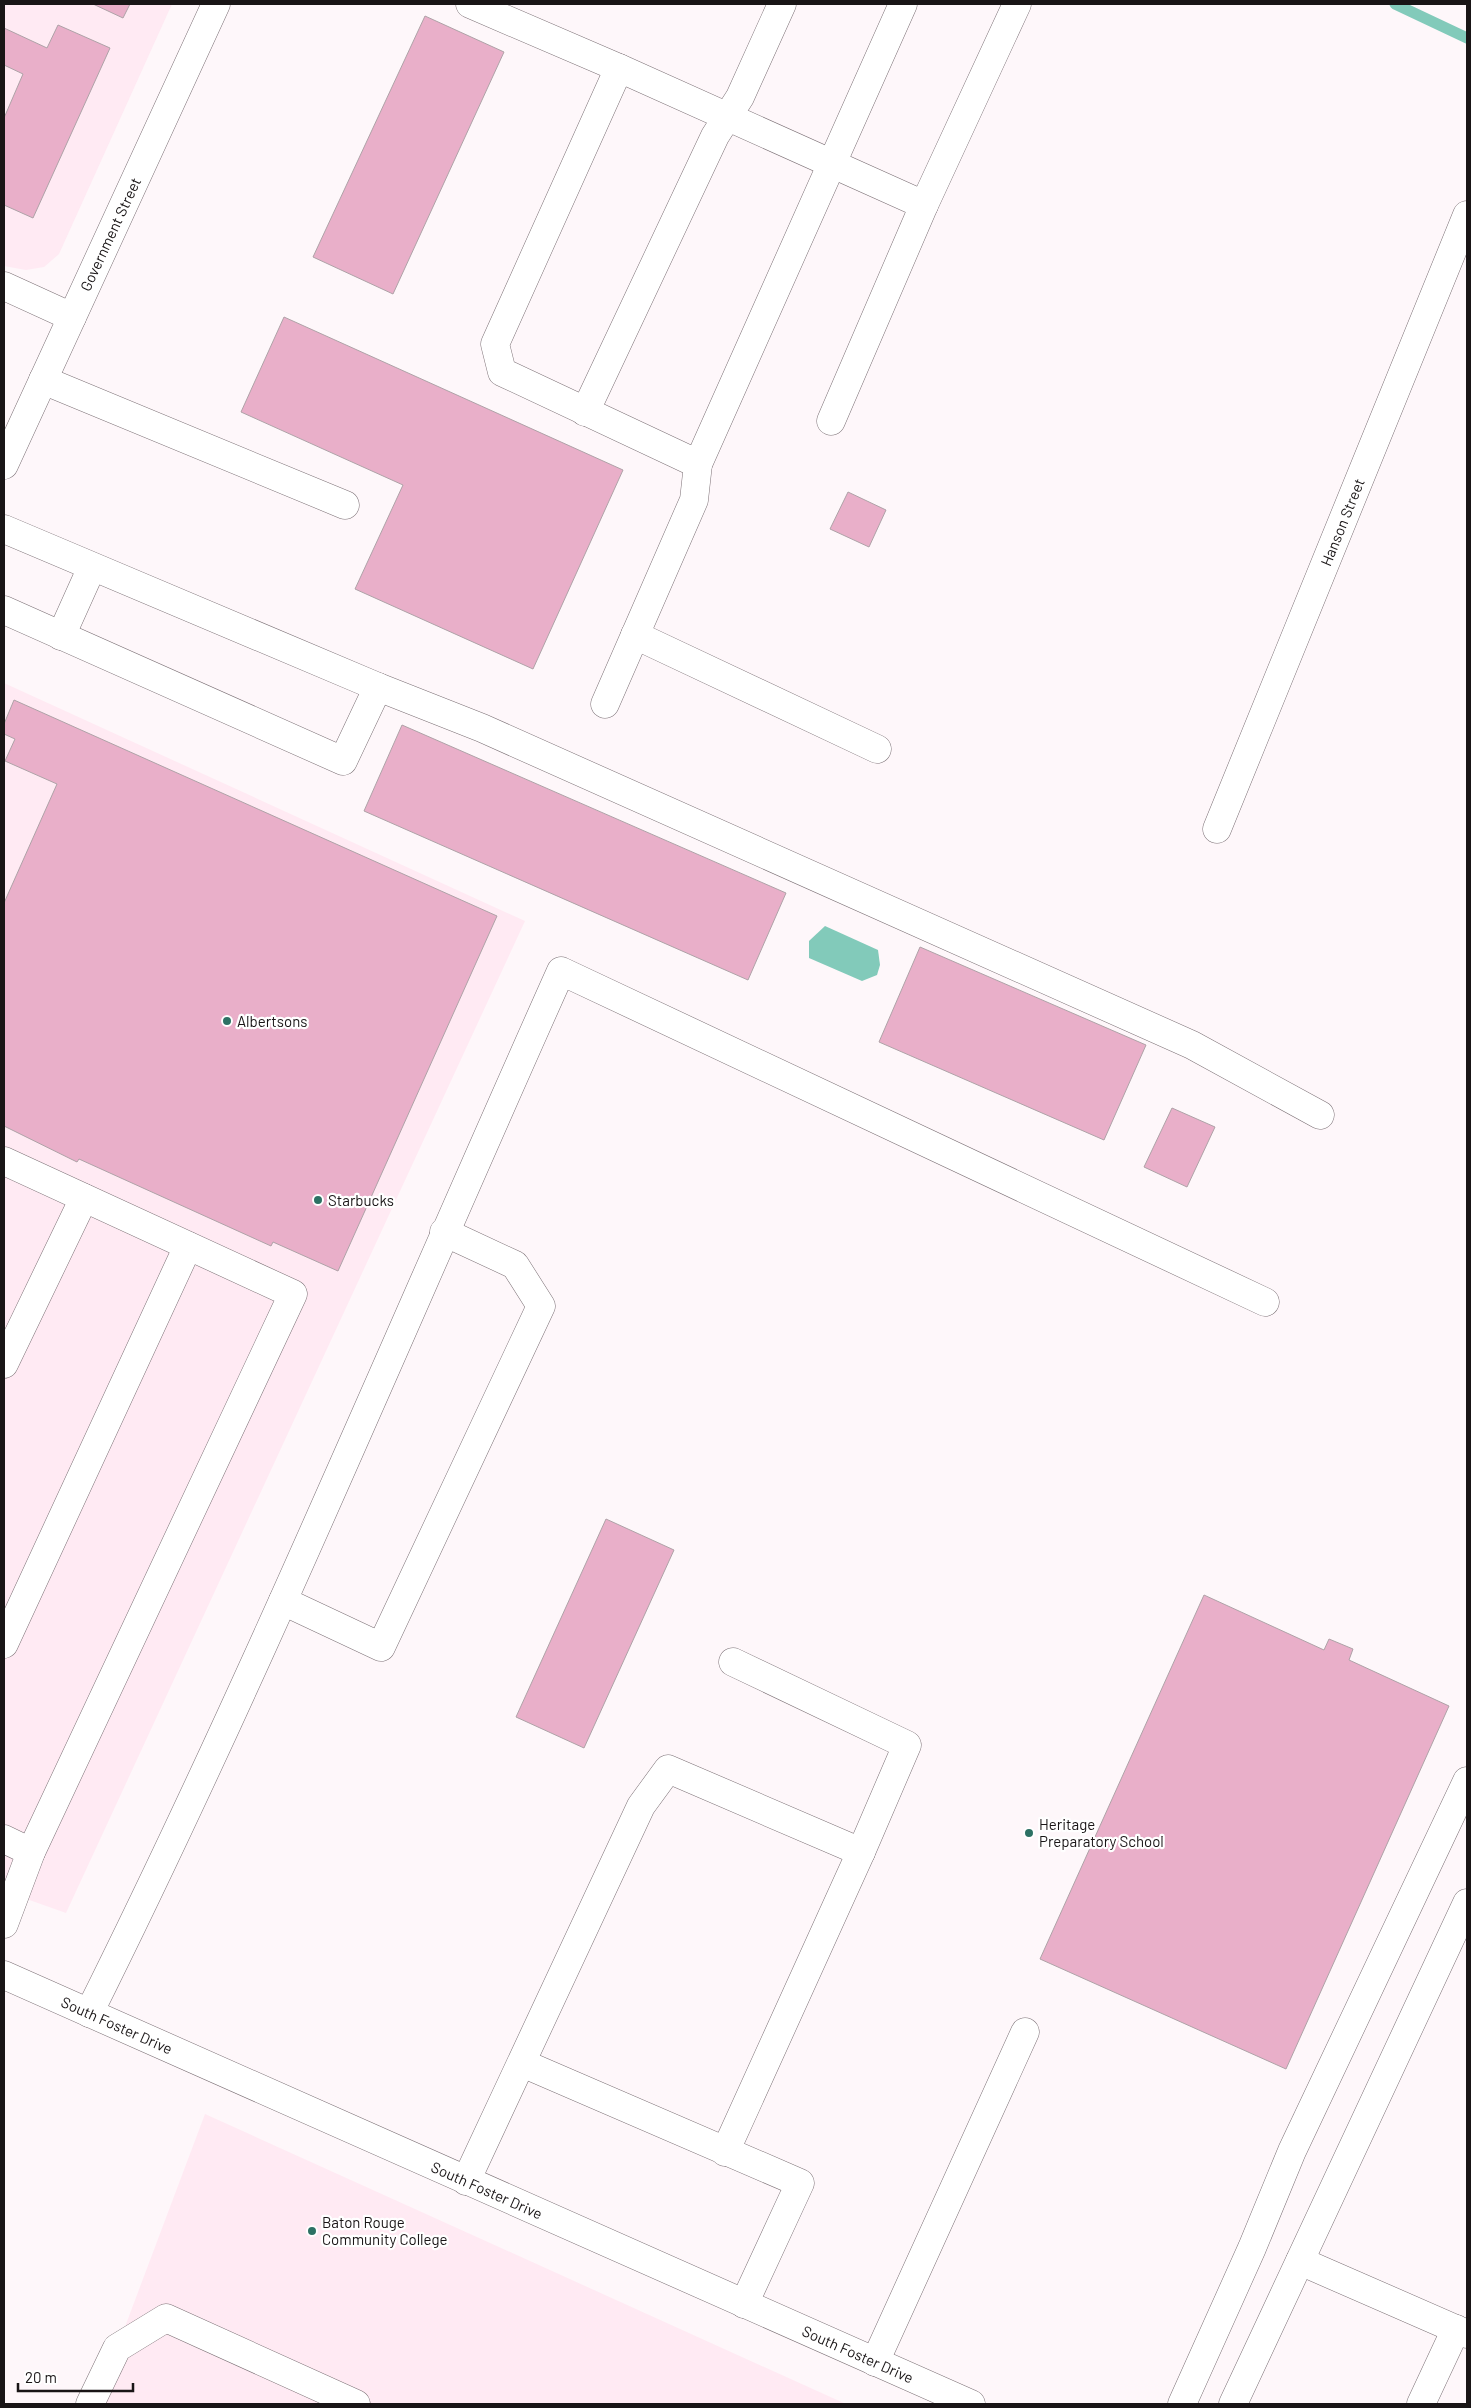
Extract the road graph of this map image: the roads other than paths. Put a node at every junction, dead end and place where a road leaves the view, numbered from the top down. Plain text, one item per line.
1 (216, 4) edge
2 (470, 4) edge
3 (782, 4) edge
4 (903, 4) edge
5 (1017, 4) edge
6 (619, 68) junction
7 (728, 116) junction
8 (832, 163) junction
9 (924, 205) junction
10 (1467, 215) edge
11 (4, 286) edge
12 (72, 317) junction
13 (43, 380) junction
14 (585, 412) junction
15 (831, 421) dead end
16 (698, 464) junction
17 (4, 465) edge
18 (345, 505) dead end
19 (4, 529) edge
20 (92, 567) junction
21 (4, 610) edge
22 (635, 635) junction
23 (61, 636) junction
24 (378, 687) junction
25 (605, 704) dead end
26 (877, 750) dead end
27 (1217, 829) dead end
28 (1320, 1115) dead end
29 (4, 1161) edge
30 (84, 1198) junction
31 (444, 1232) junction
32 (188, 1246) junction
33 (1265, 1302) dead end
34 (4, 1364) edge
35 (283, 1602) junction
36 (4, 1644) edge
37 (733, 1662) dead end
38 (1467, 1781) edge
39 (4, 1839) edge
40 (31, 1852) junction
41 (862, 1852) junction
42 (1467, 1903) edge
43 (4, 1924) edge
44 (4, 1975) edge
45 (89, 2013) junction
46 (1025, 2032) dead end
47 (522, 2063) junction
48 (725, 2152) junction
49 (466, 2180) junction
50 (1300, 2261) junction
51 (744, 2304) junction
52 (1461, 2332) edge
53 (875, 2362) junction
54 (90, 2404) edge
55 (356, 2404) edge
56 (971, 2404) edge
57 (1182, 2404) edge
58 (1233, 2404) edge
59 (1421, 2404) edge

1 - 12 street, Government Street
2 - 6 street
3 - 7 street
4 - 8 street
5 - 9 street
6 - 7 street
6 - 14 street
7 - 8 street
7 - 14 street
8 - 9 street
8 - 16 street
9 - 15 street
10 - 27 street, Hanson Street
11 - 12 street
12 - 13 street, Government Street
13 - 17 street, Government Street
13 - 18 street
14 - 16 street
16 - 22 street
19 - 20 street
20 - 23 street
20 - 24 street
21 - 23 street
22 - 25 street
22 - 26 street
23 - 24 street
24 - 28 street
29 - 30 street
30 - 32 street
30 - 34 street
31 - 33 street
31 - 35 street
31 - 35 street
32 - 36 street
32 - 40 street
35 - 45 street
37 - 41 street
38 - 57 street
39 - 40 street
40 - 43 street
41 - 47 street
41 - 48 street
42 - 50 street
44 - 45 street, South Foster Drive
45 - 49 street, South Foster Drive
46 - 53 street
47 - 48 street
47 - 49 street
48 - 51 street
49 - 51 street, South Foster Drive
50 - 52 street
50 - 58 street
51 - 53 street, South Foster Drive
52 - 59 street
53 - 56 street, South Foster Drive
54 - 55 street

